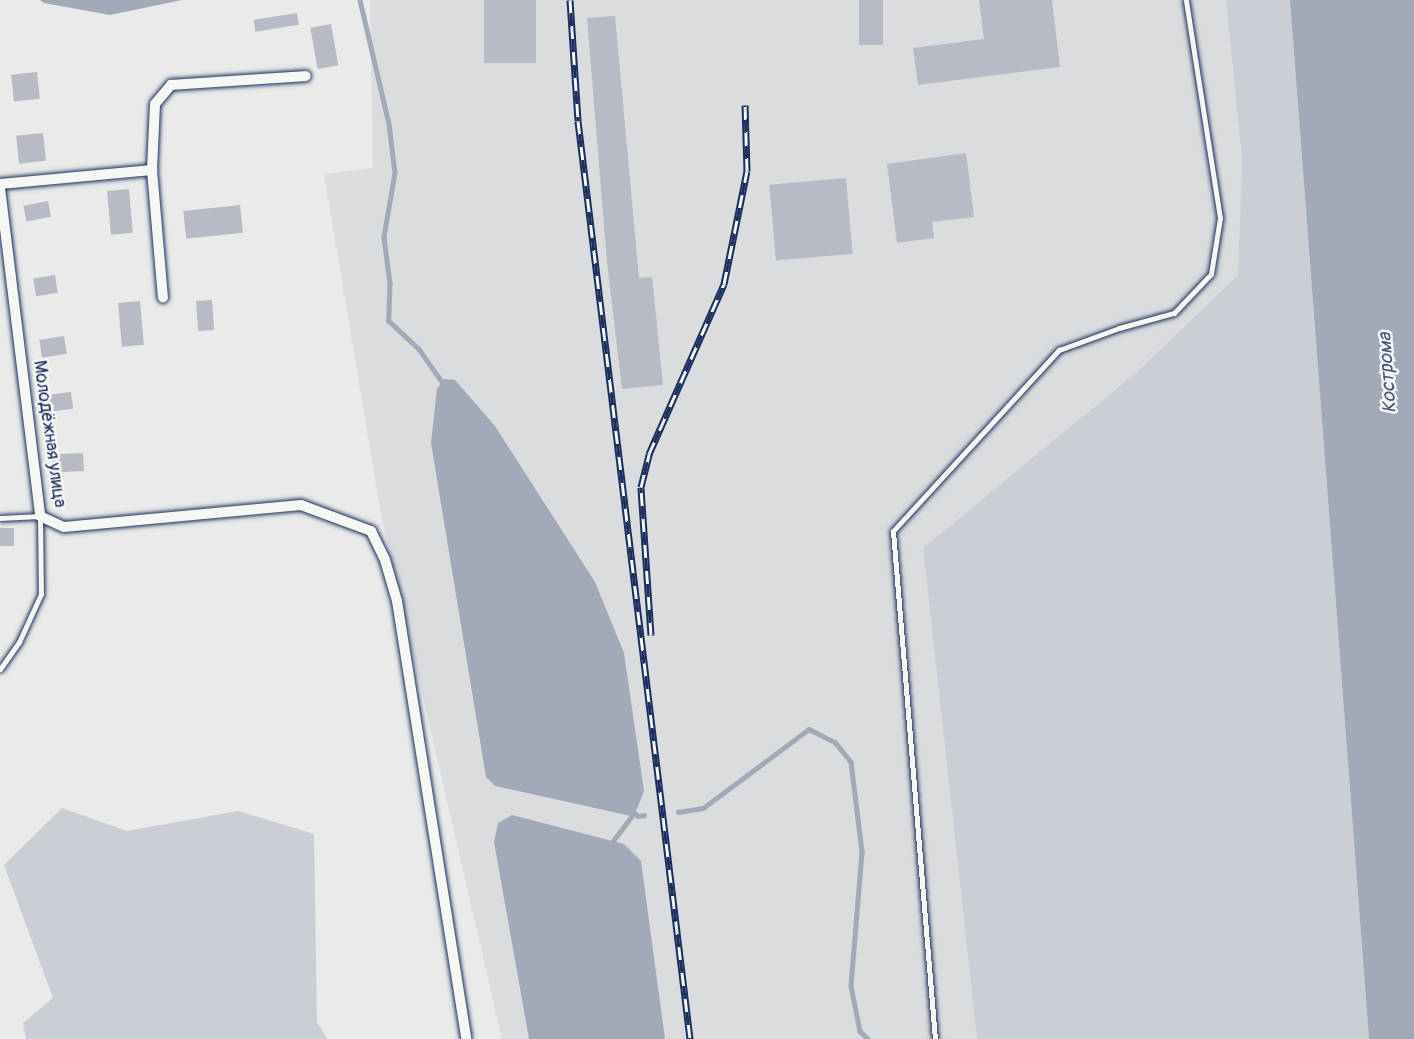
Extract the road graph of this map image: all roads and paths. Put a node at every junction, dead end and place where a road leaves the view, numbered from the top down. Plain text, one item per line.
1 (1186, 0) edge
2 (306, 76) dead end
3 (152, 170) junction
4 (0, 186) edge
5 (163, 298) dead end
6 (40, 516) junction
7 (0, 518) edge
8 (0, 668) edge
9 (466, 1039) edge
10 (935, 1039) edge

1 - 10 lane
2 - 3 street
3 - 4 street
3 - 5 street
4 - 6 street, Молодёжная улица
6 - 7 lane
6 - 8 lane
6 - 9 street, Молодёжная улица

